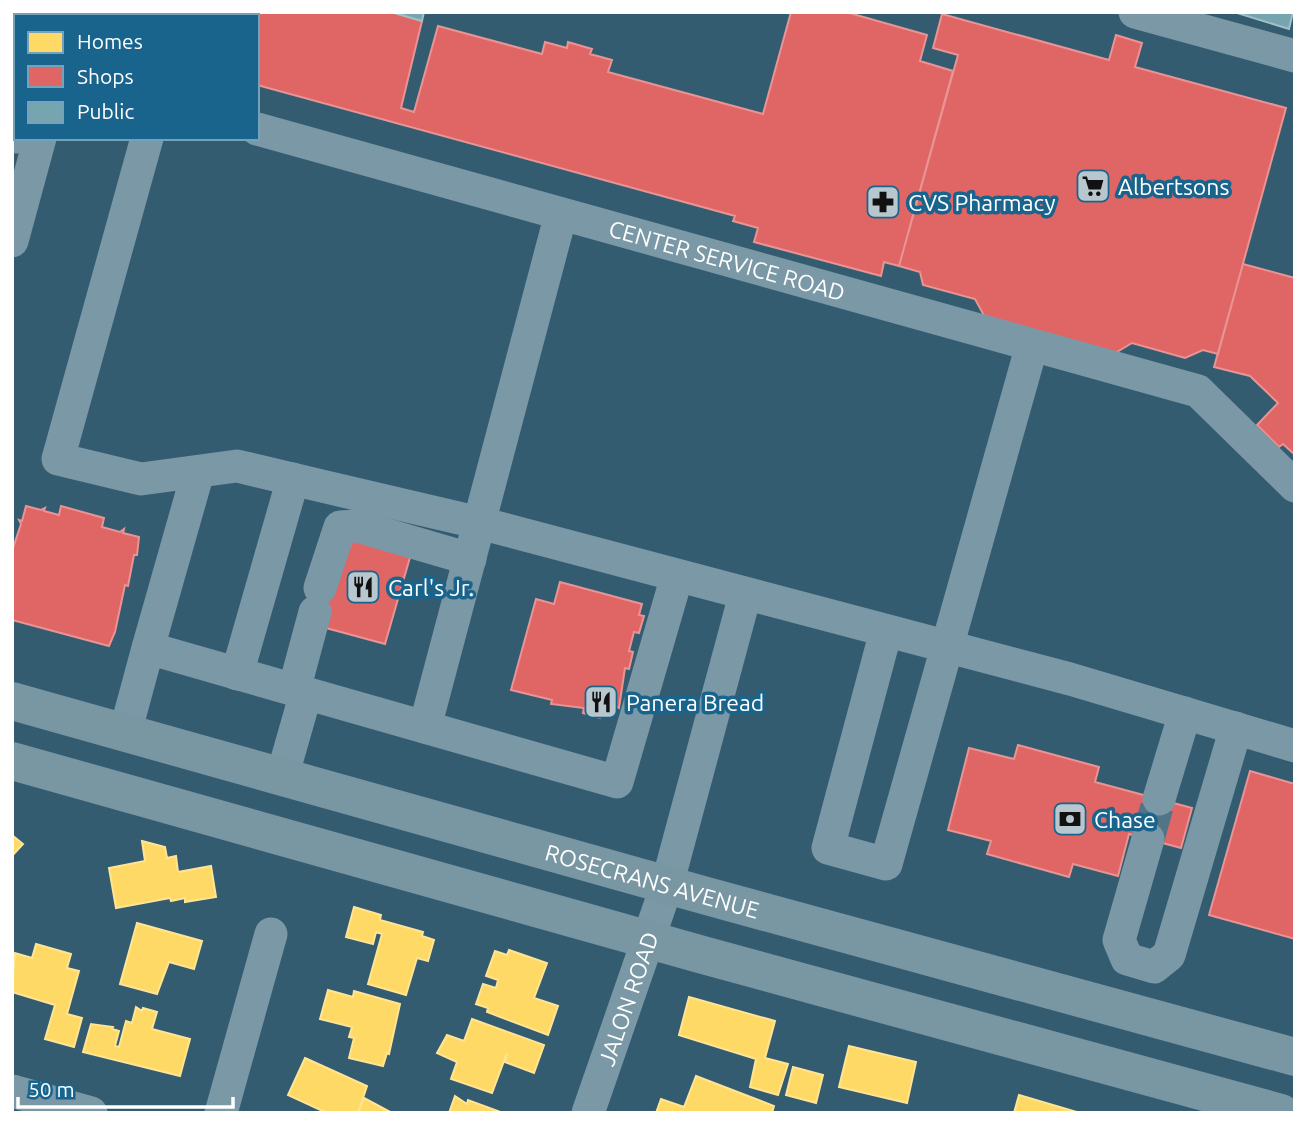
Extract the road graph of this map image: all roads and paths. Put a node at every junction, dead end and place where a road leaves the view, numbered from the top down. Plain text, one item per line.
1 (1135, 12) edge
2 (1173, 17) edge
3 (1295, 56) edge
4 (259, 130) edge
5 (26, 140) edge
6 (146, 140) edge
7 (561, 214) junction
8 (12, 241) edge
9 (1032, 345) junction
10 (198, 472) junction
11 (293, 480) junction
12 (1295, 486) edge
13 (480, 523) junction
14 (470, 559) junction
15 (677, 576) junction
16 (746, 595) junction
17 (886, 631) junction
18 (949, 647) junction
19 (148, 648) junction
20 (237, 674) junction
21 (300, 692) junction
22 (12, 701) edge
23 (1185, 713) junction
24 (425, 727) junction
25 (1236, 728) junction
26 (125, 733) junction
27 (1295, 746) edge
28 (12, 761) edge
29 (282, 777) junction
30 (1159, 799) tunnel mouth
31 (1148, 839) tunnel mouth
32 (667, 885) junction
33 (271, 934) dead end
34 (648, 940) junction
35 (1295, 1057) edge
36 (12, 1091) edge
37 (91, 1113) edge
38 (221, 1113) edge
39 (587, 1113) edge
40 (1281, 1113) edge

1 - 2 street
2 - 3 street
4 - 7 street, CENTER SERVICE ROAD
5 - 8 street
6 - 10 street
7 - 9 street, CENTER SERVICE ROAD
7 - 13 street
9 - 12 street, CENTER SERVICE ROAD
9 - 18 street
10 - 11 street
10 - 19 street
11 - 13 street
11 - 20 street
13 - 14 street
13 - 15 street
14 - 21 street
14 - 24 street
15 - 16 street
15 - 24 street
16 - 17 street
16 - 32 street, JALON ROAD
17 - 18 street
17 - 18 street
18 - 23 street
19 - 20 street
19 - 26 street
20 - 21 street
21 - 24 street
21 - 29 street
22 - 26 main road, ROSECRANS AVENUE
23 - 25 street
23 - 30 street
25 - 27 street
25 - 31 street
26 - 29 main road, ROSECRANS AVENUE
28 - 34 main road
29 - 32 main road, ROSECRANS AVENUE
32 - 34 street, JALON ROAD
32 - 35 main road, ROSECRANS AVENUE
33 - 38 street
34 - 39 street, JALON ROAD
34 - 40 main road
36 - 37 street

